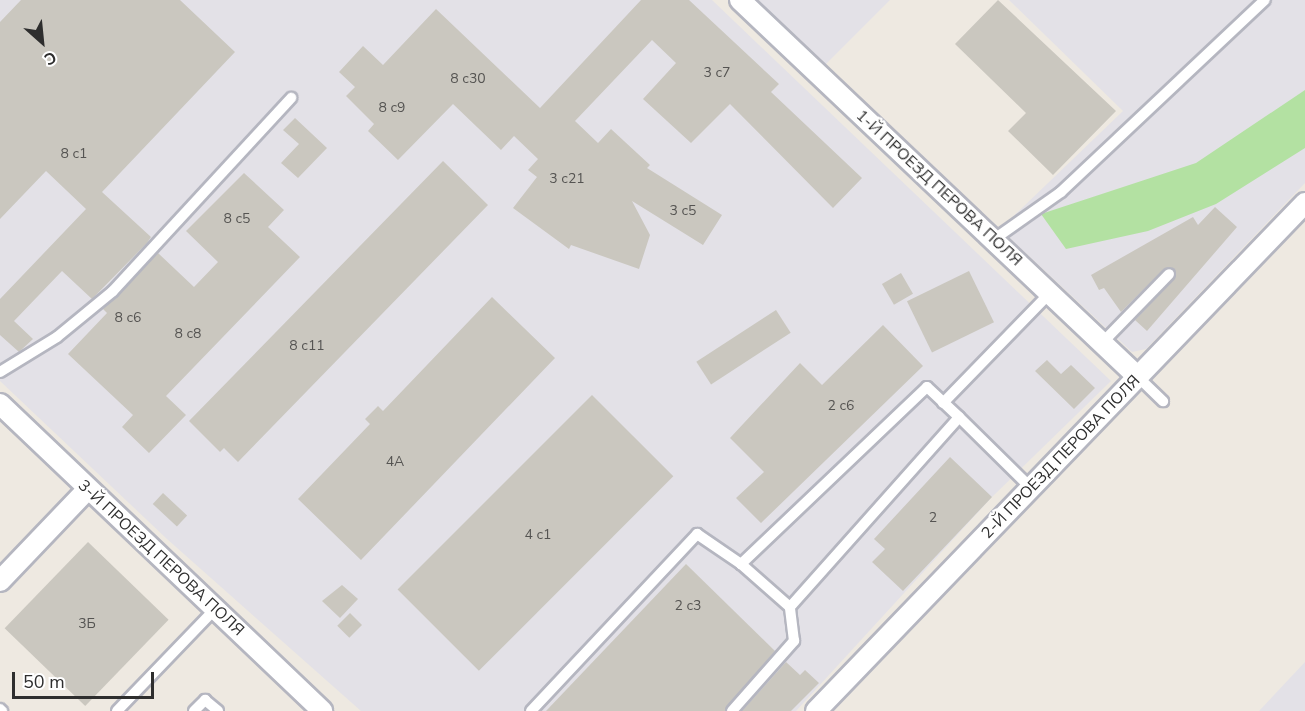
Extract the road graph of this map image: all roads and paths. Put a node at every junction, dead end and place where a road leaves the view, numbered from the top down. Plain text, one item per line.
1 (740, 0) edge
2 (1265, 0) edge
3 (291, 98) dead end
4 (1305, 203) edge
5 (993, 240) junction
6 (1169, 274) dead end
7 (1050, 293) junction
8 (1102, 343) junction
9 (0, 372) edge
10 (1138, 376) junction
11 (1164, 401) dead end
12 (944, 403) junction
13 (0, 404) edge
14 (959, 417) junction
15 (1031, 488) junction
16 (88, 489) junction
17 (741, 564) junction
18 (0, 580) edge
19 (790, 607) junction
20 (215, 609) junction
21 (117, 711) edge
22 (194, 711) edge
23 (218, 711) edge
24 (322, 711) edge
25 (531, 711) edge
26 (732, 711) edge
27 (816, 711) edge

1 - 5 street, 1-Й ПРОЕЗД ПЕРОВА ПОЛЯ
2 - 5 lane
3 - 9 lane
4 - 10 street, 2-Й ПРОЕЗД ПЕРОВА ПОЛЯ
5 - 7 street, 1-Й ПРОЕЗД ПЕРОВА ПОЛЯ
6 - 8 lane
7 - 8 street, 1-Й ПРОЕЗД ПЕРОВА ПОЛЯ
7 - 12 lane
8 - 10 street, 1-Й ПРОЕЗД ПЕРОВА ПОЛЯ
10 - 11 lane
10 - 15 street, 2-Й ПРОЕЗД ПЕРОВА ПОЛЯ
12 - 14 lane
12 - 17 lane
13 - 16 street, 3-Й ПРОЕЗД ПЕРОВА ПОЛЯ
14 - 15 lane
14 - 19 lane
15 - 27 street, 2-Й ПРОЕЗД ПЕРОВА ПОЛЯ
16 - 18 street
16 - 20 street, 3-Й ПРОЕЗД ПЕРОВА ПОЛЯ
17 - 19 lane
17 - 25 lane
19 - 26 lane
20 - 21 lane
20 - 24 street, 3-Й ПРОЕЗД ПЕРОВА ПОЛЯ
22 - 23 lane

